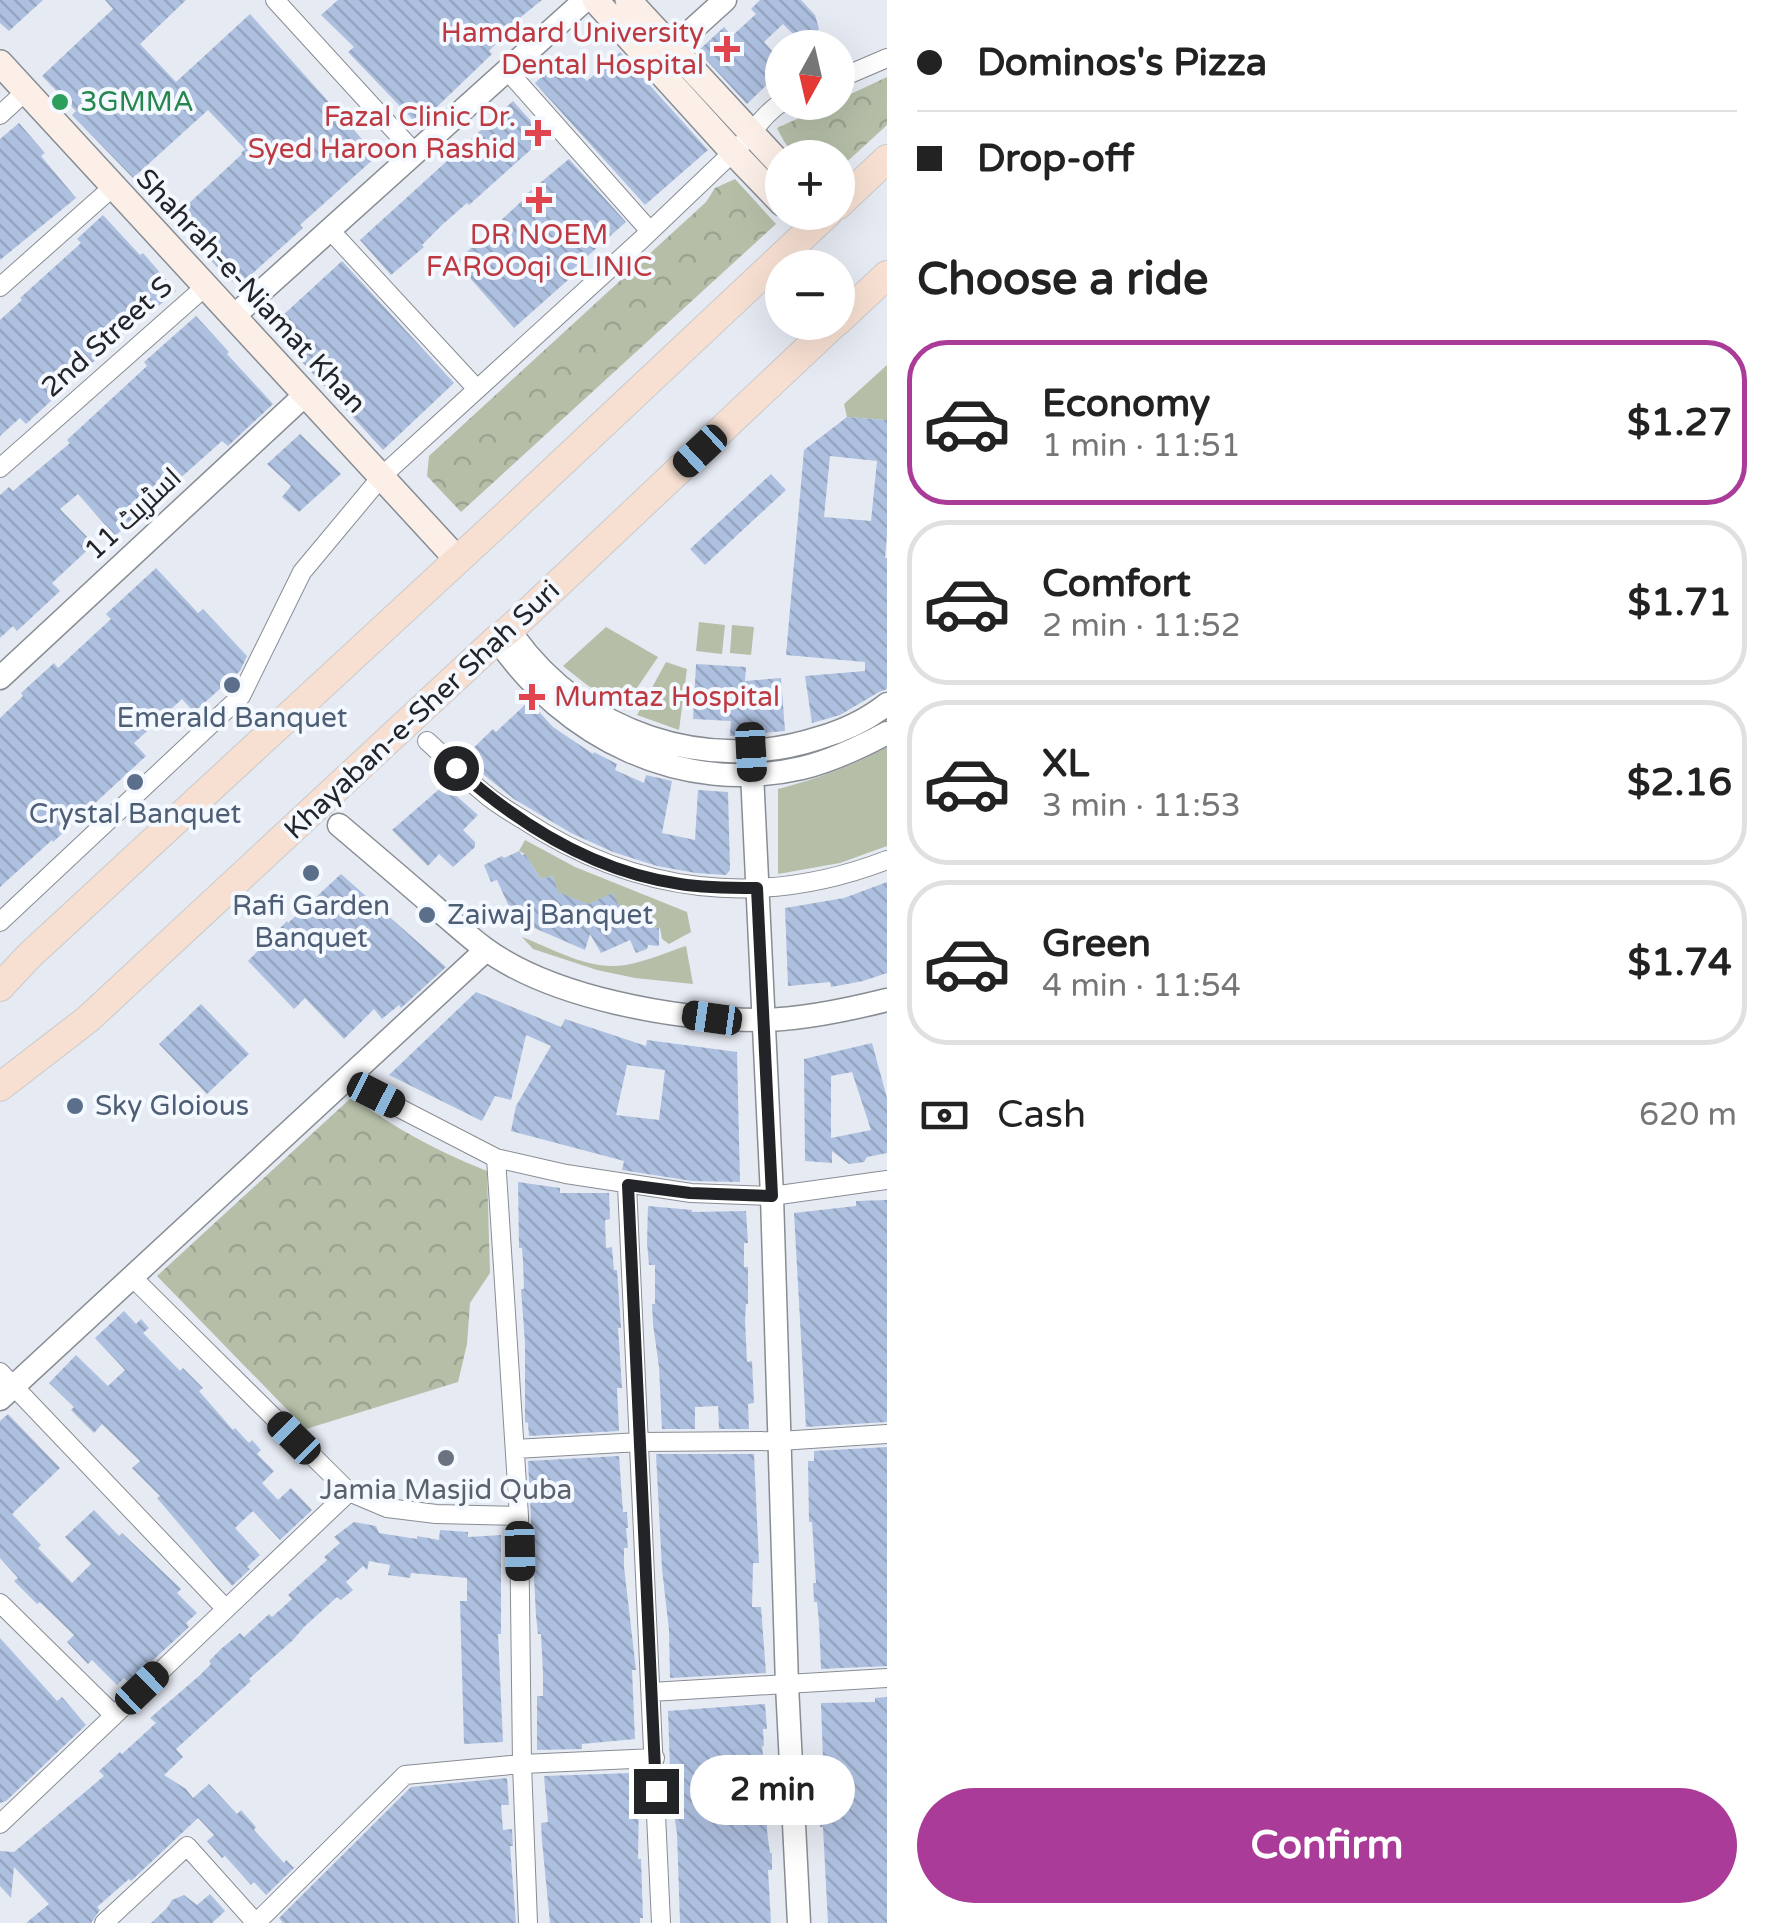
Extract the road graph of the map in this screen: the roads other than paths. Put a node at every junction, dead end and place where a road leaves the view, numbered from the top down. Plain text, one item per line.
1 (275, 0) edge
2 (584, 0) edge
3 (596, 0) edge
4 (628, 0) edge
5 (724, 0) edge
6 (672, 48) junction
7 (887, 58) edge
8 (0, 63) edge
9 (506, 68) junction
10 (855, 72) edge
11 (26, 91) junction
12 (0, 114) edge
13 (765, 116) edge
14 (742, 143) junction
15 (414, 152) junction
16 (765, 156) edge
17 (887, 158) edge
18 (765, 178) edge
19 (114, 186) junction
20 (855, 189) edge
21 (329, 229) junction
22 (802, 230) edge
23 (650, 232) junction
24 (887, 275) edge
25 (206, 286) junction
26 (0, 287) edge
27 (855, 305) edge
28 (234, 316) junction
29 (818, 340) edge
30 (477, 389) junction
31 (306, 394) junction
32 (0, 468) edge
33 (382, 476) junction
34 (458, 560) junction
35 (503, 634) junction
36 (0, 678) edge
37 (887, 704) edge
38 (887, 733) edge
39 (427, 741) dead end
40 (751, 763) junction
41 (339, 825) dead end
42 (887, 860) edge
43 (757, 888) junction
44 (0, 922) edge
45 (486, 950) junction
46 (0, 984) edge
47 (887, 1000) edge
48 (88, 1018) junction
49 (764, 1020) junction
50 (346, 1080) junction
51 (0, 1087) edge
52 (0, 1102) edge
53 (496, 1158) junction
54 (887, 1180) edge
55 (628, 1185) junction
56 (772, 1196) junction
57 (132, 1277) junction
58 (5, 1386) edge
59 (887, 1434) edge
60 (640, 1442) junction
61 (780, 1442) junction
62 (515, 1448) junction
63 (349, 1492) junction
64 (520, 1516) junction
65 (0, 1603) edge
66 (226, 1608) junction
67 (887, 1678) edge
68 (787, 1685) junction
69 (652, 1692) junction
70 (114, 1715) junction
71 (655, 1758) junction
72 (522, 1764) junction
73 (0, 1824) edge
74 (104, 1923) edge
75 (528, 1923) edge
76 (661, 1923) edge
77 (798, 1923) edge

1 - 15 street
2 - 9 street
3 - 14 main road
4 - 6 main road
5 - 6 street
6 - 14 main road
7 - 10 street
8 - 11 main road, Shahrah-e-Niamat Khan
9 - 15 street
9 - 23 street
11 - 12 street
11 - 19 main road, Shahrah-e-Niamat Khan
13 - 14 street
14 - 16 main road
14 - 18 main road
14 - 23 street
15 - 21 street
17 - 20 main road
19 - 25 main road, Shahrah-e-Niamat Khan
19 - 26 street
21 - 28 street
21 - 30 street
22 - 34 main road
23 - 30 street
24 - 27 main road, Khayaban-e-Sher Shah Suri
25 - 28 main road, Shahrah-e-Niamat Khan
25 - 32 street, 2nd Street S
28 - 31 main road, Shahrah-e-Niamat Khan
29 - 35 main road, Khayaban-e-Sher Shah Suri
30 - 33 street
31 - 33 main road, Shahrah-e-Niamat Khan
31 - 36 street, اسٹریٹ 11
33 - 34 main road, Shahrah-e-Niamat Khan
33 - 44 street
34 - 46 main road
35 - 40 street
35 - 48 main road, Khayaban-e-Sher Shah Suri
37 - 40 street
38 - 40 street
39 - 43 street
40 - 43 street
41 - 45 street
42 - 43 street
43 - 49 street
45 - 49 street
45 - 50 street
47 - 49 street
48 - 51 main road, Khayaban-e-Sher Shah Suri
48 - 52 main road
49 - 56 street
50 - 53 street
50 - 57 street
53 - 55 street
53 - 62 street
54 - 56 street
55 - 56 street
55 - 60 street
56 - 61 street
57 - 58 street
57 - 63 street
58 - 66 street
59 - 61 street
60 - 61 street
60 - 62 street
60 - 69 street
61 - 68 street
62 - 64 street
63 - 64 street
63 - 66 street
64 - 72 street
65 - 70 street
66 - 70 street
67 - 68 street
68 - 69 street
68 - 77 street
69 - 71 street
70 - 73 street
71 - 72 street
71 - 76 street
72 - 74 street
72 - 75 street

